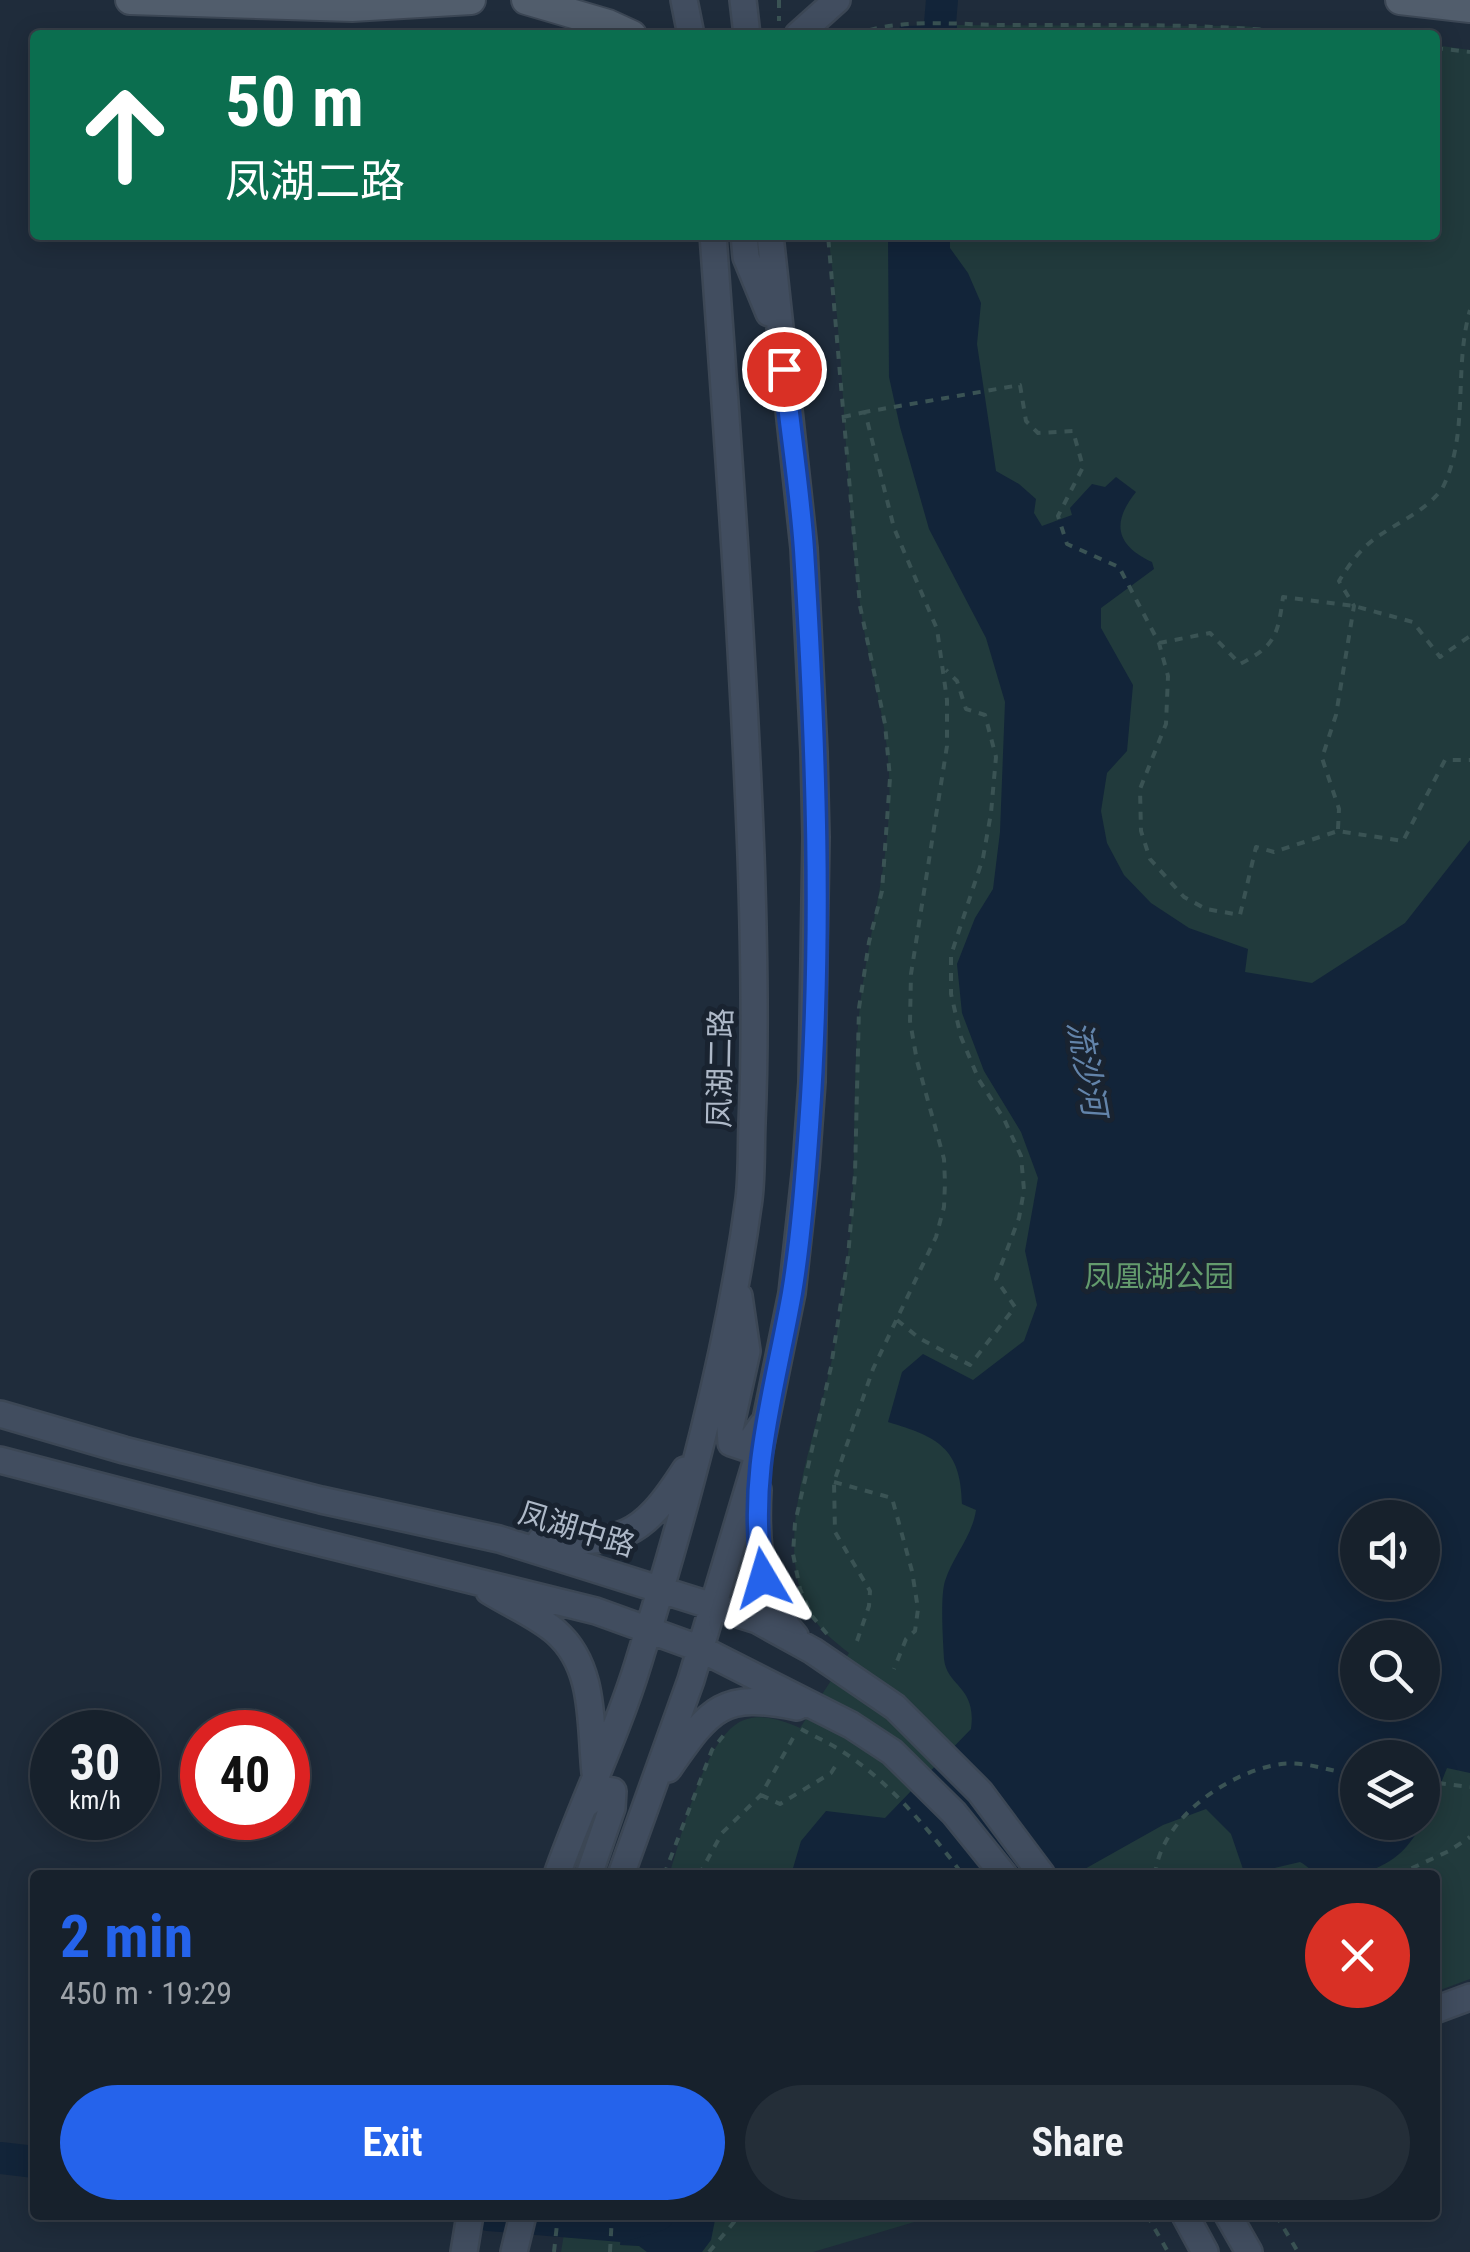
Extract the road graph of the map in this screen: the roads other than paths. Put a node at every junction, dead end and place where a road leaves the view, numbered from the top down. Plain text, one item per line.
1 (130, 0) edge
2 (471, 0) edge
3 (526, 0) edge
4 (684, 0) edge
5 (743, 0) edge
6 (837, 0) edge
7 (1400, 0) edge
8 (341, 3) edge
9 (1470, 8) edge
10 (789, 28) edge
11 (621, 30) edge
12 (690, 30) edge
13 (746, 30) edge
14 (713, 240) edge
15 (744, 240) edge
16 (771, 240) edge
17 (781, 341) junction
18 (736, 1272) junction
19 (0, 1414) edge
20 (768, 1415) junction
21 (699, 1449) junction
22 (760, 1449) junction
23 (0, 1460) edge
24 (462, 1530) junction
25 (499, 1539) junction
26 (460, 1576) junction
27 (660, 1588) junction
28 (715, 1604) junction
29 (648, 1628) junction
30 (701, 1648) junction
31 (840, 1668) junction
32 (832, 1714) junction
33 (596, 1783) junction
34 (647, 1798) junction
35 (577, 1819) junction
36 (560, 1870) edge
37 (591, 1870) edge
38 (623, 1870) edge
39 (1000, 1870) edge
40 (1038, 1870) edge
41 (1470, 1997) edge
42 (1440, 2008) edge
43 (469, 2220) edge
44 (522, 2220) edge
45 (1187, 2220) edge
46 (1231, 2220) edge
47 (464, 2252) edge
48 (514, 2252) edge
49 (1205, 2252) edge
50 (1249, 2252) edge

1 - 8 main road
2 - 8 main road
3 - 11 main road
4 - 12 street
5 - 13 street
6 - 10 street
7 - 9 main road
14 - 18 street, 凤湖二路
15 - 17 street
16 - 17 street
17 - 20 street
18 - 20 street
18 - 21 street, 凤湖二路
19 - 24 street, 凤湖中路
20 - 22 street
21 - 25 street
21 - 27 street, 凤湖二路
22 - 28 street
22 - 31 street
23 - 26 street
24 - 25 street, 凤湖中路
24 - 26 street
25 - 27 street, 凤湖中路
26 - 29 street
26 - 33 street
27 - 28 street, 凤湖中路
27 - 29 street, 凤湖二路
28 - 30 street
28 - 31 street, 凤湖中路
29 - 30 street
29 - 33 street, 凤湖二路
30 - 32 street
30 - 34 street
31 - 40 street, 凤湖中路
32 - 34 street
32 - 39 street
33 - 35 street, 凤湖二路
34 - 38 street
35 - 36 street, 凤湖二路
35 - 37 street
41 - 42 street
43 - 47 street
44 - 48 street
45 - 49 street
46 - 50 street

